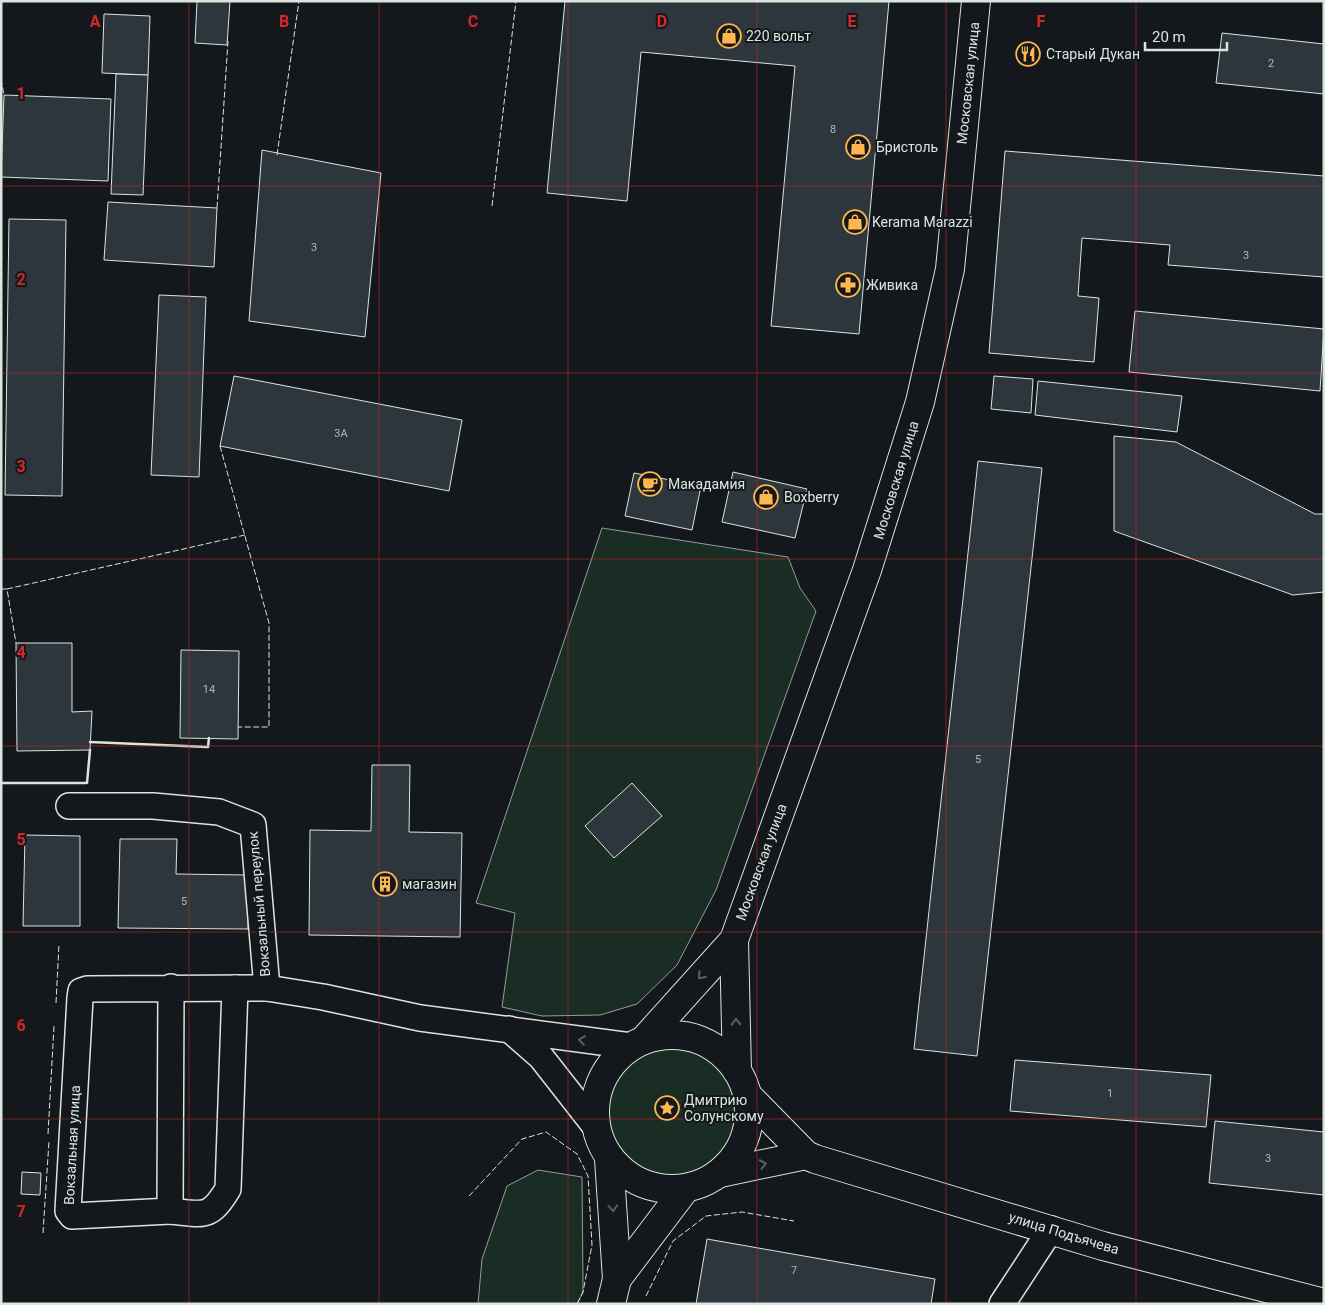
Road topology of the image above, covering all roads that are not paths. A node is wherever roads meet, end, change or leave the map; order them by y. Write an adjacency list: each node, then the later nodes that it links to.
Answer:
1 (976, 1): 3 (main road, Московская улица)
2 (69, 806): 6 (street, Вокзальный переулок)
3 (734, 940): 8 (main road, Московская улица, one-way to 8); 9 (main road, Московская улица, one-way to 3)
4 (171, 987): 5 (street, Вокзальная улица); 15 (street); 15 (street, Вокзальная улица)
5 (234, 988): 6 (street, Вокзальная улица); 15 (street)
6 (267, 988): 7 (street, Вокзальная улица)
7 (509, 1029): 8 (street, one-way to 7); 10 (street)
8 (638, 1043): 9 (main road); 10 (main road, Московская улица)
9 (742, 1083): 11 (main road, улица Подъячева); 13 (main road, Московская улица)
10 (595, 1126): 12 (main road, Московская улица)
11 (806, 1155): 13 (main road, улица Подъячева, one-way to 11); 16 (main road, улица Подъячева)
12 (610, 1159): 14 (main road, Московская улица); 17 (main road, Московская улица, one-way to 17)
13 (720, 1174): 14 (main road, Московская улица)
14 (685, 1189): 17 (main road, Московская улица)
15 (170, 1211)
16 (1051, 1229): 18 (main road, улица Подъячева); 19 (street)
17 (614, 1291)
18 (1324, 1303)
19 (1002, 1304)

